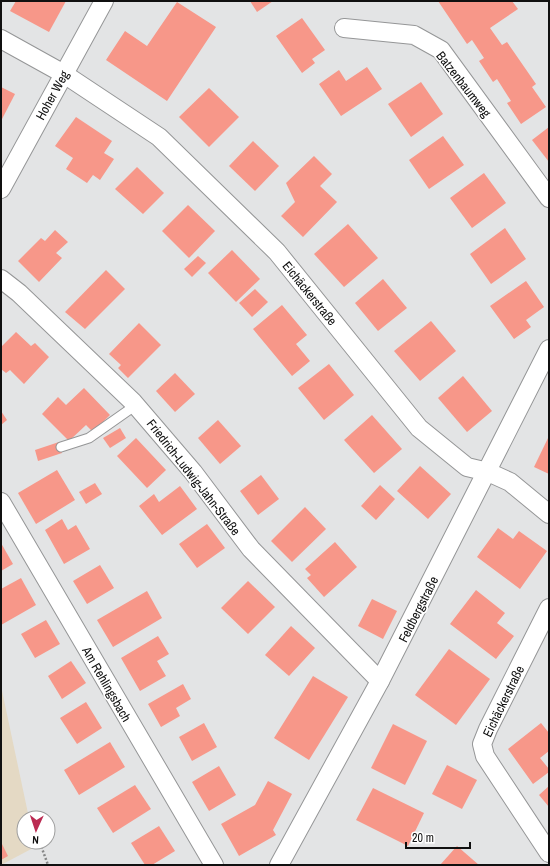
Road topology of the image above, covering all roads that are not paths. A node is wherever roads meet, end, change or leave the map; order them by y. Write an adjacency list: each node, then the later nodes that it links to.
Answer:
1 (104, 1): 4 (street, Hoher Weg)
2 (344, 28): 6 (street, Batzenbaumweg)
3 (1, 39): 4 (street, Eichäckerstraße)
4 (64, 74): 5 (street, Hoher Weg); 11 (street, Eichäckerstraße)
5 (1, 189)
6 (549, 198)
7 (1, 279): 9 (street, Friedrich-Ludwig-Jahn-Straße)
8 (549, 349): 11 (street, Feldbergstraße)
9 (136, 405): 10 (lane); 15 (street, Friedrich-Ludwig-Jahn-Straße)
10 (61, 447)
11 (488, 472): 13 (street, Eichäckerstraße); 15 (street, Feldbergstraße)
12 (1, 502): 17 (street, Am Rehlingsbach)
13 (549, 514)
14 (549, 608): 16 (street, Eichäckerstraße)
15 (380, 681): 18 (street, Feldbergstraße)
16 (549, 853)
17 (214, 865)
18 (279, 865)

